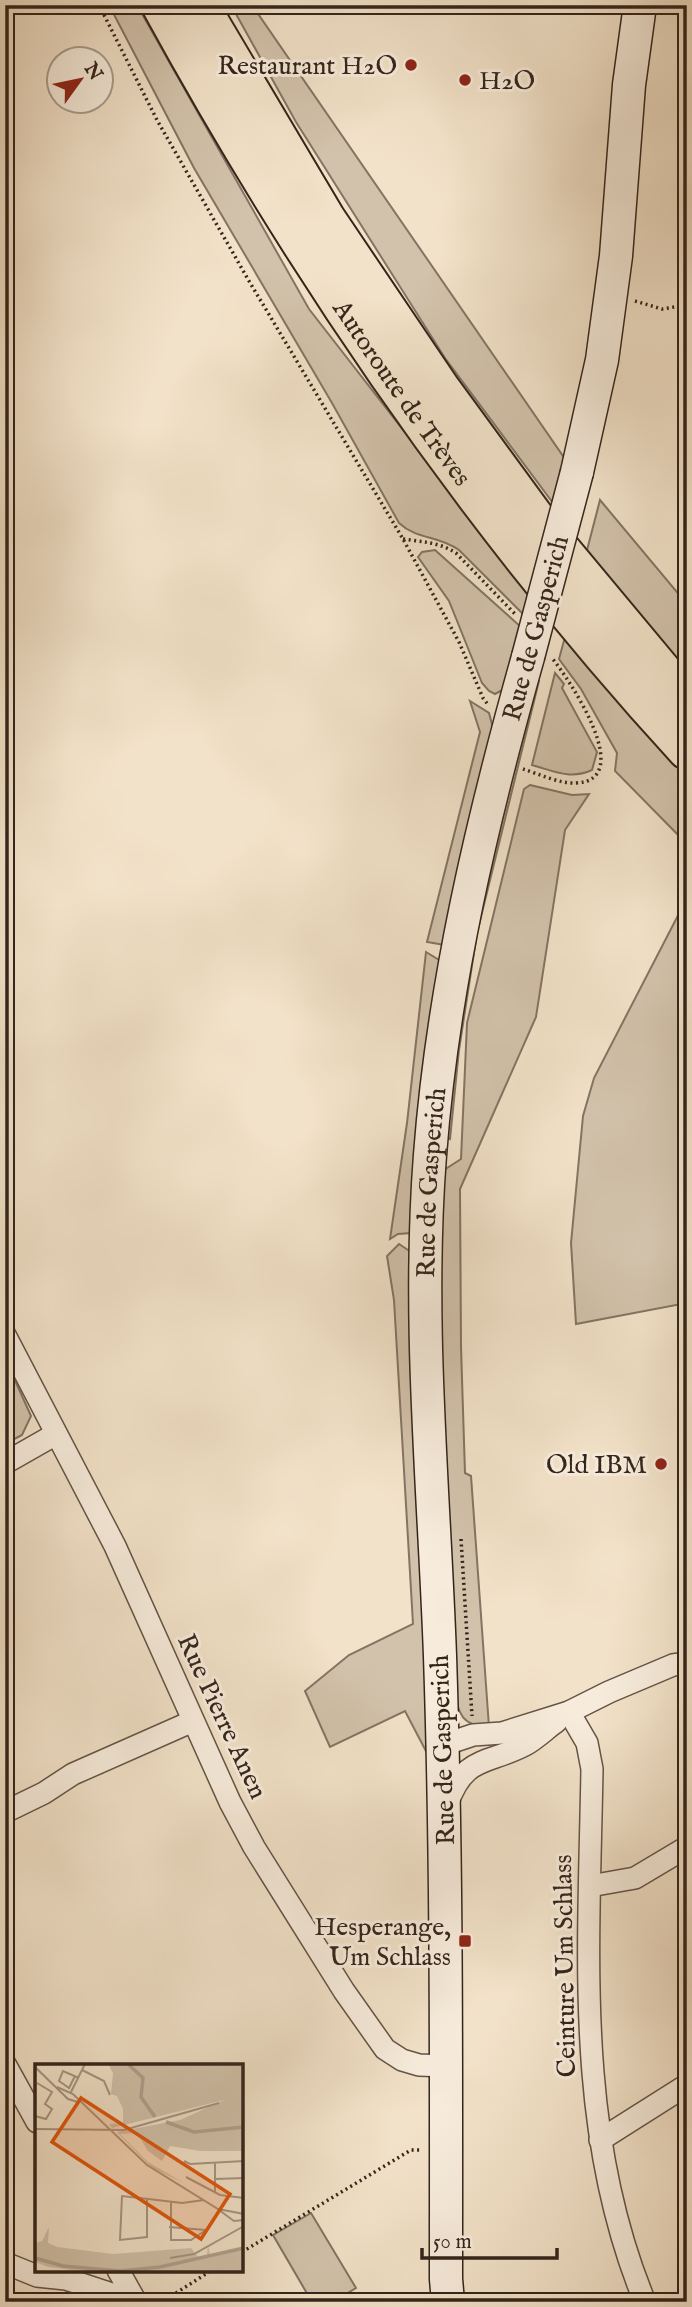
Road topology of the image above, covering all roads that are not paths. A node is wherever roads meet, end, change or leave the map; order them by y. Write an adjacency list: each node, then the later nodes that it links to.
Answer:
1 (162, 5): 7 (highway, Autoroute de Trèves)
2 (199, 5): 6 (highway, Autoroute de Trèves)
3 (623, 5): 5 (main road, Rue de Gasperich)
4 (640, 5): 5 (main road, Rue de Gasperich)
5 (629, 85): 12 (main road, Rue de Gasperich, bridge)
6 (687, 701)
7 (687, 750)
8 (5, 1335): 9 (street, Rue Pierre Anen)
9 (56, 1434): 10 (street); 14 (street, Rue Pierre Anen)
10 (5, 1463)
11 (687, 1663): 13 (street)
12 (441, 1698): 15 (street); 16 (main road, Rue de Gasperich)
13 (569, 1712): 15 (street); 17 (street); 21 (street, Ceinture Um Schlass)
14 (193, 1721): 18 (street); 23 (street, Rue Pierre Anen)
15 (473, 1729): 16 (street)
16 (443, 1745): 17 (street); 19 (main road, Rue de Gasperich)
17 (474, 1764): 19 (street)
18 (5, 1812)
19 (444, 1812): 23 (main road, Rue de Gasperich)
20 (687, 1847): 21 (street)
21 (590, 1886): 26 (street, Ceinture Um Schlass)
22 (5, 2064): 25 (street)
23 (446, 2066): 30 (main road, Rue de Gasperich)
24 (687, 2085): 26 (street)
25 (35, 2118)
26 (600, 2140): 32 (street, Ceinture Um Schlass)
27 (5, 2263): 29 (street)
28 (119, 2272): 31 (street)
29 (72, 2274): 31 (street)
30 (445, 2294)
31 (136, 2302)
32 (645, 2302)

